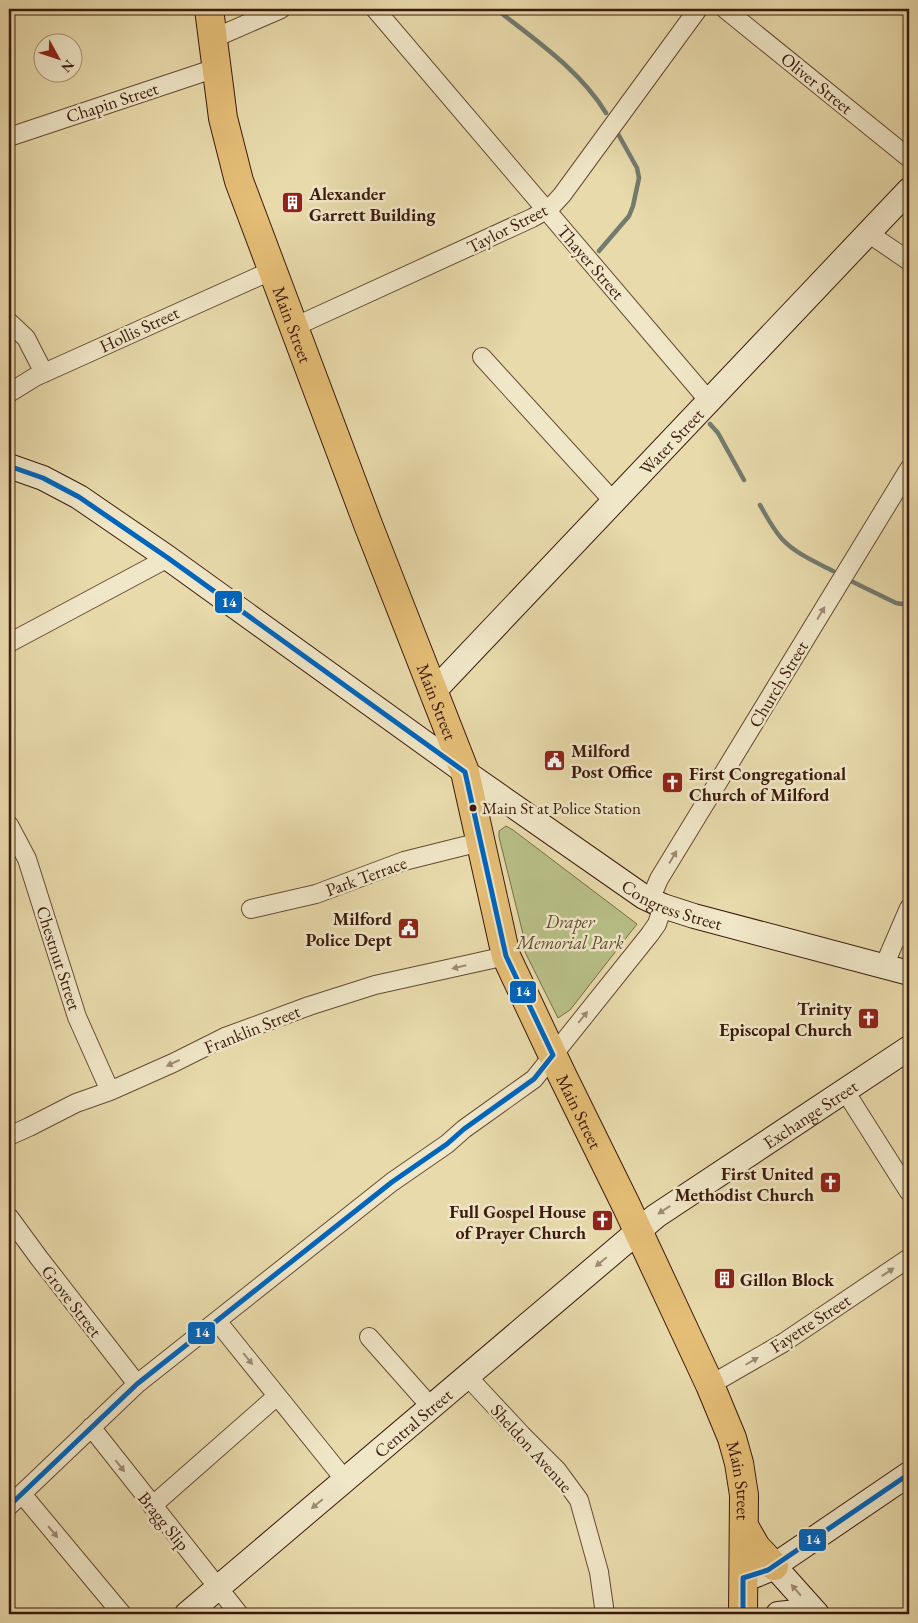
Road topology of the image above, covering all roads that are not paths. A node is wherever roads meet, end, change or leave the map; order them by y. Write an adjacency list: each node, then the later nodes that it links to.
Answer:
1 (209, 9): 6 (main road, Main Street)
2 (281, 9): 6 (street)
3 (375, 9): 11 (street, Thayer Street)
4 (698, 9): 11 (street, Taylor Street)
5 (725, 9): 9 (street, Oliver Street)
6 (212, 39): 7 (main road, Main Street)
7 (216, 68): 8 (street, Chapin Street); 14 (main road, Main Street)
8 (9, 137)
9 (909, 158)
10 (909, 190): 12 (main road, Water Street)
11 (546, 210): 16 (street, Taylor Street); 20 (street, Thayer Street)
12 (868, 233): 13 (street); 20 (main road, Water Street)
13 (909, 261)
14 (272, 270): 16 (main road, Main Street); 18 (street, Hollis Street)
15 (9, 322): 18 (street)
16 (294, 327): 26 (main road, Main Street)
17 (482, 356): 23 (street)
18 (44, 373): 19 (street, Hollis Street)
19 (9, 394)
20 (709, 401): 23 (main road, Water Street)
21 (9, 466): 24 (main road, Congress Street)
22 (909, 469): 30 (street, Church Street, one-way to 22)
23 (614, 502): 26 (main road, Water Street)
24 (168, 558): 25 (street); 27 (main road, Congress Street)
25 (9, 644)
26 (433, 692): 27 (main road, Main Street)
27 (465, 772): 29 (main road, Main Street); 30 (main road, Congress Street)
28 (9, 825): 38 (street, Chestnut Street)
29 (480, 842): 32 (street, Park Terrace); 33 (main road, Main Street)
30 (656, 903): 34 (main road, Congress Street); 37 (street, Church Street, one-way to 30)
31 (909, 908): 34 (street)
32 (252, 910)
33 (506, 956): 37 (main road, Main Street); 38 (street, Franklin Street, one-way to 38)
34 (884, 966): 35 (main road, Congress Street)
35 (909, 972)
36 (909, 1048): 39 (main road, Exchange Street)
37 (553, 1055): 43 (main road, Main Street); 45 (street, Church Street)
38 (110, 1091): 40 (street, Franklin Street)
39 (845, 1091): 41 (street); 43 (main road, Exchange Street, one-way to 43)
40 (9, 1136)
41 (909, 1192)
42 (9, 1217): 48 (street, Grove Street)
43 (638, 1231): 47 (main road, Central Street, one-way to 47); 49 (main road, Main Street)
44 (909, 1258): 49 (street, Fayette Street, one-way to 44)
45 (217, 1321): 48 (street, Church Street); 50 (street, one-way to 50)
46 (369, 1337): 51 (street)
47 (467, 1376): 51 (main road, Central Street); 65 (street, Sheldon Avenue)
48 (137, 1384): 52 (street, Church Street)
49 (710, 1385): 58 (main road, Main Street)
50 (277, 1396): 54 (street); 57 (street)
51 (431, 1407): 54 (main road, Central Street)
52 (90, 1428): 55 (street, Church Street); 57 (street, Bragg Slip, one-way to 57)
53 (909, 1474): 59 (main road)
54 (345, 1480): 61 (main road, Central Street, one-way to 61)
55 (22, 1494): 56 (street, Church Street); 62 (street, one-way to 62)
56 (9, 1506)
57 (152, 1506): 61 (street, Bragg Slip)
58 (744, 1526): 59 (main road); 60 (main road, Main Street)
59 (774, 1566): 60 (main road); 70 (main road, one-way to 59)
60 (743, 1578): 66 (main road, Main Street)
61 (218, 1588): 63 (main road, Central Street); 64 (street, Bragg Slip)
62 (122, 1614)
63 (187, 1614)
64 (239, 1614)
65 (605, 1614)
66 (743, 1614)
67 (749, 1614): 68 (main road)
68 (778, 1614): 69 (main road)
69 (809, 1614)
70 (817, 1614)

